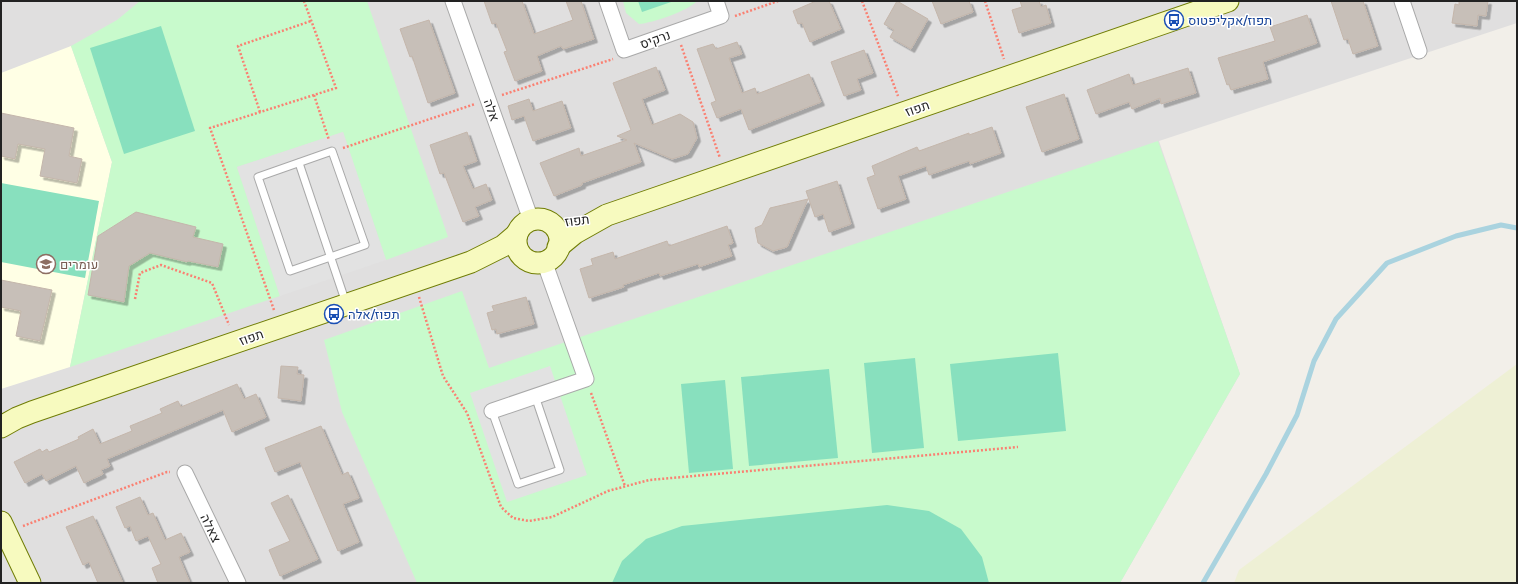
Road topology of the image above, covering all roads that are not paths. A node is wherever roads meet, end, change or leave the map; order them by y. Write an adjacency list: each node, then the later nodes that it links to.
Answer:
1 (453, 1): 9 (street, אלה)
2 (607, 1): 3 (street, נרקיס)
3 (716, 1)
4 (1228, 1): 8 (street, תפוז)
5 (1402, 1): 6 (street)
6 (1419, 51)
7 (299, 163): 11 (lane); 11 (lane); 11 (lane)
8 (607, 215): 9 (street, תפוז); 10 (street, תפוז)
9 (532, 225): 10 (street); 10 (street); 12 (street, תפוז)
10 (543, 256): 12 (street, תפוז); 14 (street)
11 (331, 257): 13 (lane)
12 (471, 262): 13 (street, תפוז)
13 (347, 304): 16 (street, תפוז)
14 (535, 396): 15 (street); 15 (lane)
15 (492, 411)
16 (32, 412): 17 (street, תפוז); 18 (street, תפוז)
17 (1, 414)
18 (1, 427)
19 (185, 473): 22 (street, צאלה)
20 (3, 527): 21 (street)
21 (30, 583)
22 (238, 583)

